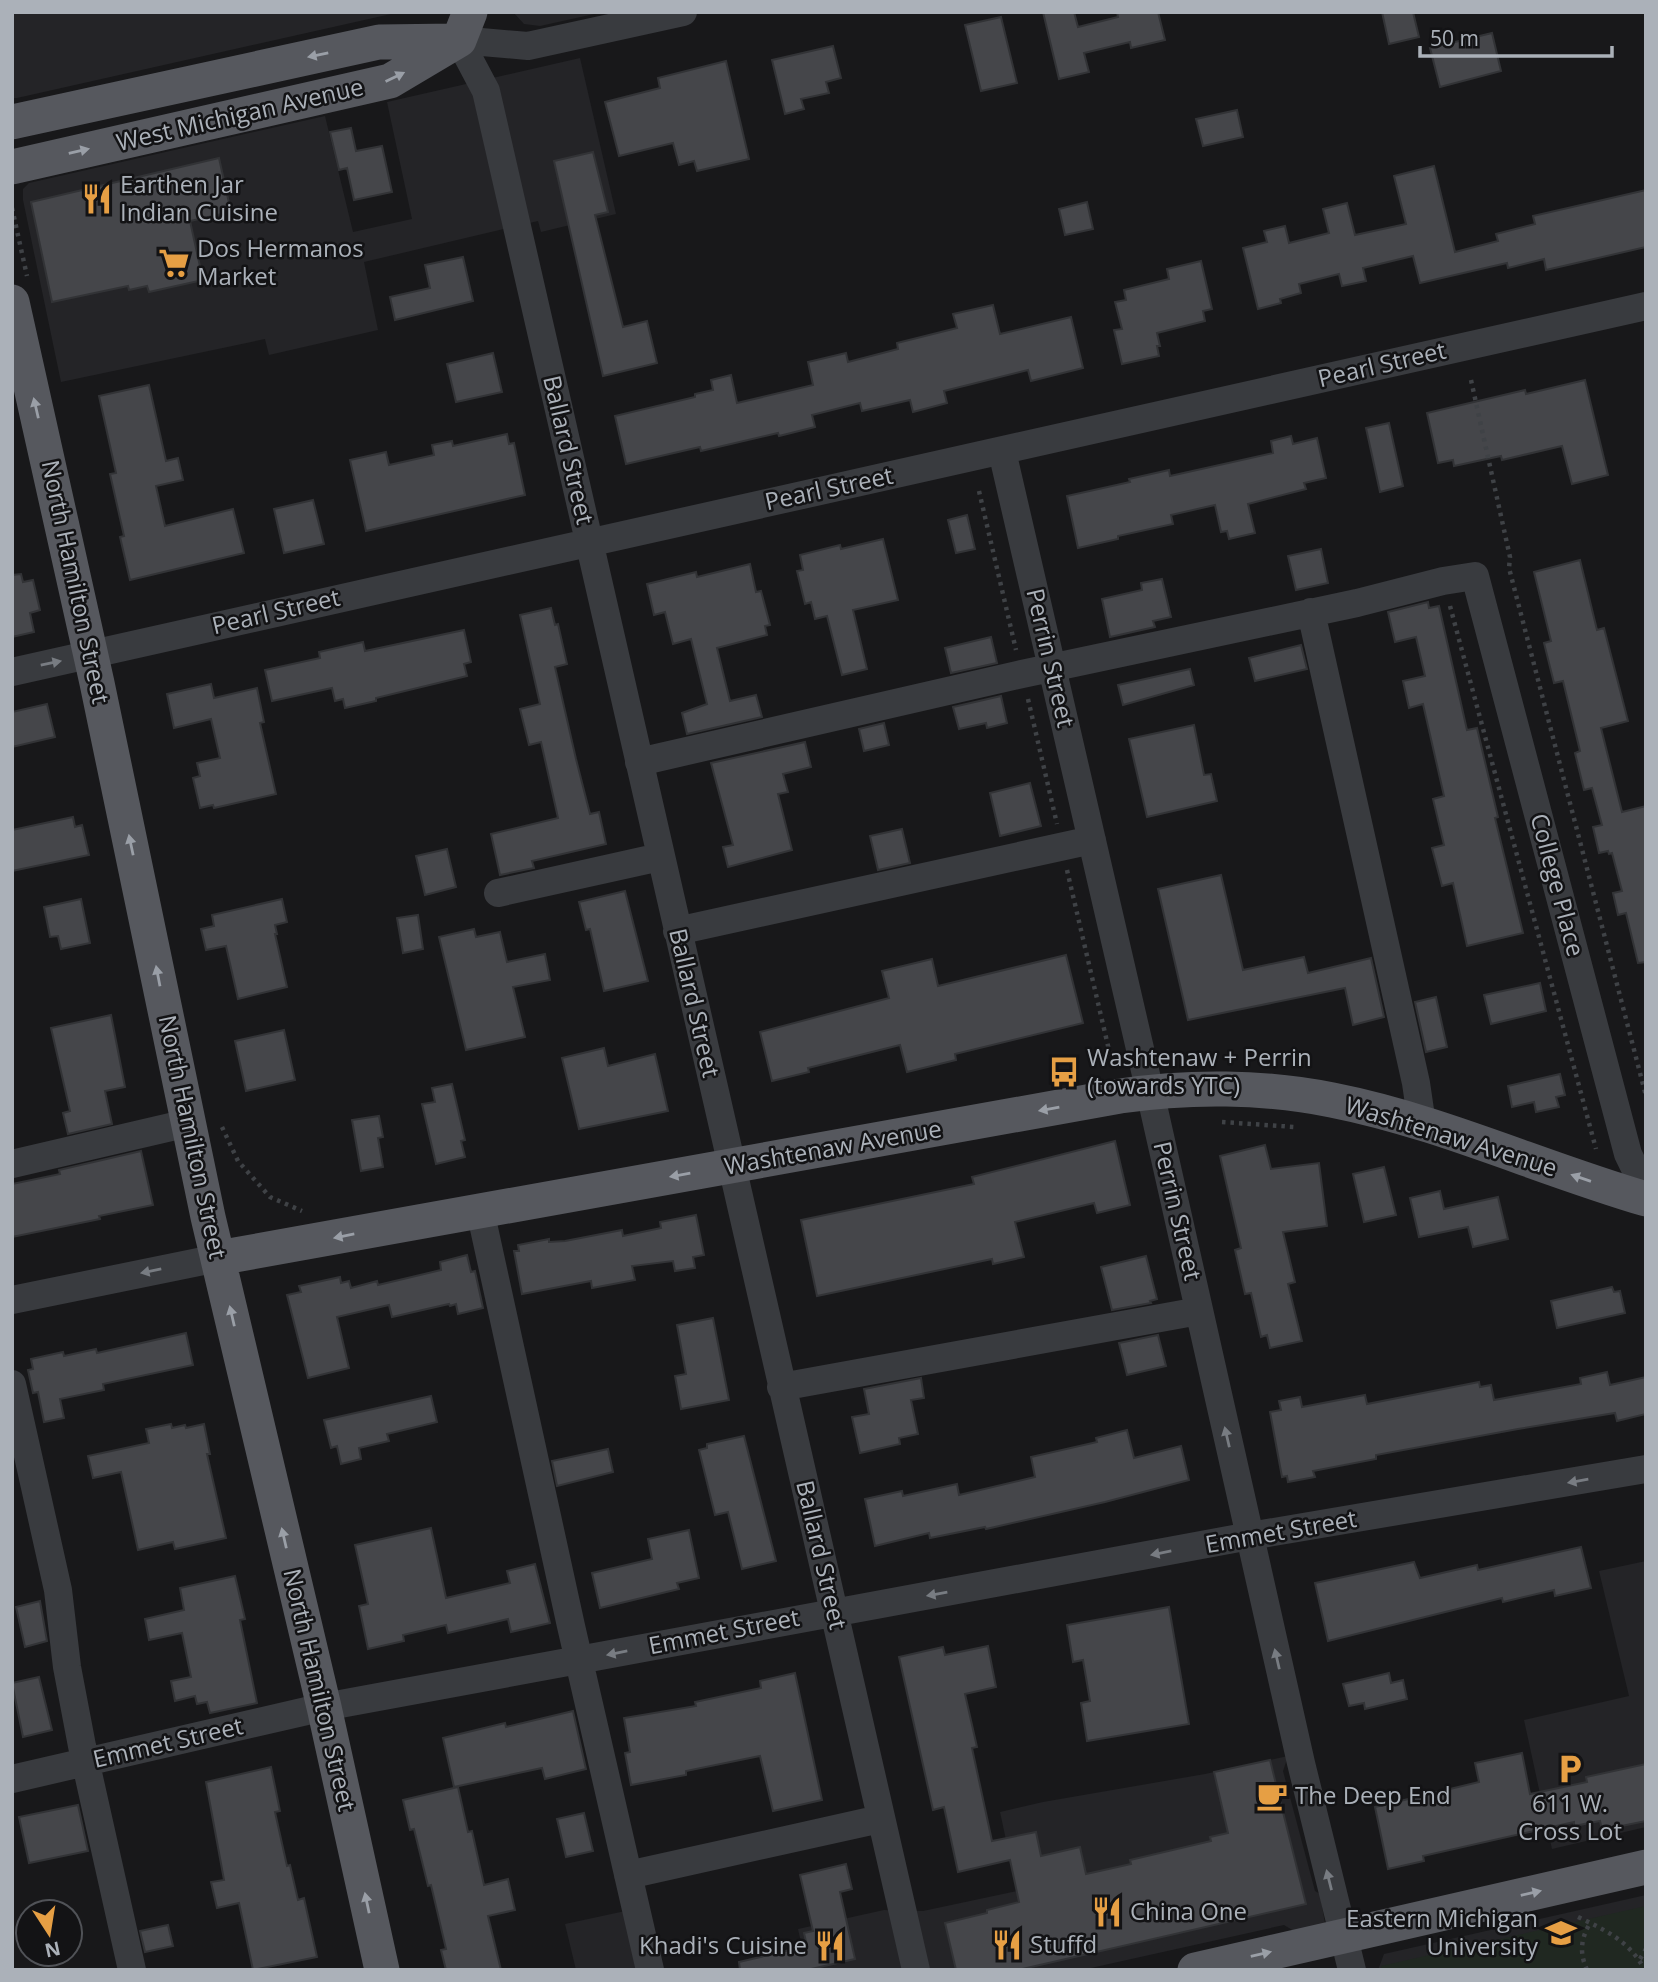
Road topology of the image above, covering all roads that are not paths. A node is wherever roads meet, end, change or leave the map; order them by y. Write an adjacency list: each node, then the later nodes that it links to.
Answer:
1 (683, 12): 2 (street)
2 (464, 26): 3 (main road, West Michigan Avenue, one-way to 3); 4 (main road, West Michigan Avenue, one-way to 2); 8 (street, Ballard Street)
3 (12, 122)
4 (12, 167)
5 (20, 291): 10 (main road, North Hamilton Street, one-way to 5)
6 (1646, 306): 7 (street, Pearl Street)
7 (1002, 452): 8 (street, Pearl Street); 11 (street, Perrin Street)
8 (589, 541): 10 (street, Pearl Street); 13 (street, Ballard Street)
9 (1311, 612): 11 (street); 20 (street); 23 (street, College Place)
10 (90, 654): 12 (street, Pearl Street, one-way to 10); 19 (main road, North Hamilton Street, one-way to 10)
11 (1052, 667): 13 (street); 14 (street, Perrin Street)
12 (12, 672)
13 (639, 762): 15 (street, Ballard Street)
14 (1092, 840): 17 (street); 18 (street, Perrin Street)
15 (660, 857): 16 (street); 17 (street, Ballard Street)
16 (498, 893)
17 (677, 931): 22 (street, Ballard Street)
18 (1150, 1092): 20 (main road, Washtenaw Avenue); 22 (main road, Washtenaw Avenue, one-way to 22); 28 (street, Perrin Street)
19 (203, 1122): 21 (street); 26 (main road, North Hamilton Street)
20 (1422, 1124): 24 (main road, Washtenaw Avenue, one-way to 20)
21 (12, 1164)
22 (732, 1166): 25 (main road, Washtenaw Avenue, one-way to 25); 30 (street, Ballard Street)
23 (1646, 1191)
24 (1646, 1199)
25 (480, 1210): 26 (main road, Washtenaw Avenue, one-way to 26); 34 (street)
26 (218, 1258): 27 (street, Washtenaw Avenue, one-way to 27); 35 (main road, North Hamilton Street, one-way to 26)
27 (12, 1300)
28 (1199, 1311): 30 (street); 32 (street, Perrin Street, one-way to 28)
29 (12, 1384): 36 (street)
30 (781, 1387): 33 (street, Ballard Street)
31 (1646, 1469): 32 (street, Emmet Street, one-way to 32)
32 (1250, 1536): 33 (street, Emmet Street, one-way to 33); 41 (street, Perrin Street, one-way to 32)
33 (835, 1612): 34 (street, Emmet Street, one-way to 34); 38 (street, Ballard Street)
34 (579, 1660): 35 (street, Emmet Street); 40 (street)
35 (324, 1707): 36 (street, Emmet Street); 43 (main road, North Hamilton Street, one-way to 35)
36 (86, 1762): 37 (street, Emmet Street); 42 (street)
37 (12, 1779)
38 (880, 1819): 40 (street); 45 (street, Ballard Street)
39 (1646, 1867): 41 (main road, one-way to 39)
40 (628, 1875): 44 (street)
41 (1344, 1935): 46 (main road, one-way to 41); 47 (street, Perrin Street)
42 (132, 1970)
43 (382, 1970)
44 (650, 1970)
45 (916, 1970)
46 (1195, 1970)
47 (1352, 1970)

